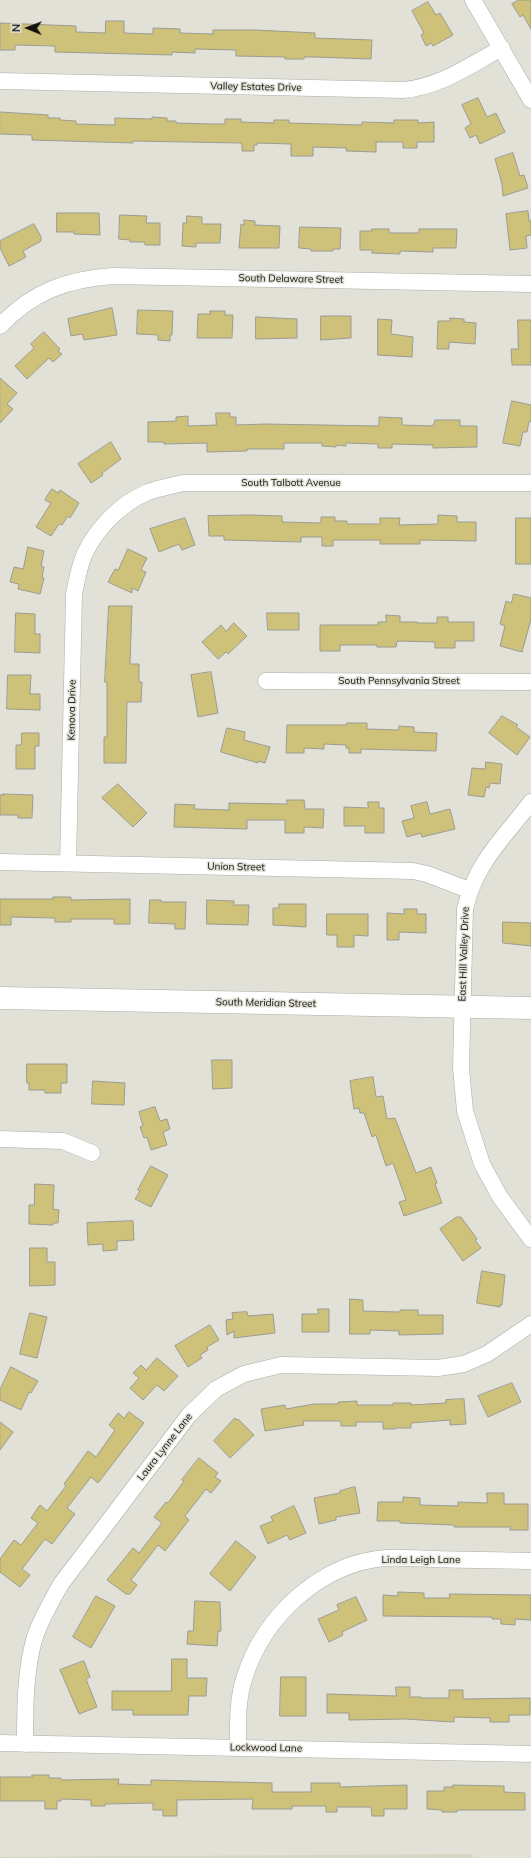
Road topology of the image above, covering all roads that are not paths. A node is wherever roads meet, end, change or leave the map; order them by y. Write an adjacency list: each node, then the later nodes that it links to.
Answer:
1 (473, 0): 2 (street)
2 (502, 48): 3 (street, Valley Estates Drive); 4 (street)
3 (0, 81)
4 (531, 100)
5 (531, 284): 6 (street, South Delaware Street)
6 (0, 326)
7 (531, 483): 8 (street, South Talbott Avenue)
8 (83, 558): 13 (street, Kenova Drive)
9 (266, 681): 10 (street, South Pennsylvania Street)
10 (531, 682)
11 (530, 805): 14 (street, East Hill Valley Drive)
12 (0, 862): 13 (street, Union Street)
13 (68, 863): 14 (street, Union Street)
14 (469, 890): 16 (street, East Hill Valley Drive)
15 (0, 998): 16 (main road, South Meridian Street)
16 (462, 1007): 17 (main road, South Meridian Street); 20 (street, East Hill Valley Drive)
17 (531, 1008)
18 (0, 1139): 19 (street)
19 (92, 1153)
20 (531, 1239)
21 (531, 1324): 24 (street, Laura Lynne Lane)
22 (531, 1561): 25 (street, Linda Leigh Lane)
23 (0, 1743): 24 (street, Lockwood Lane)
24 (25, 1744): 25 (street, Lockwood Lane)
25 (238, 1748): 26 (street, Lockwood Lane)
26 (531, 1754)

